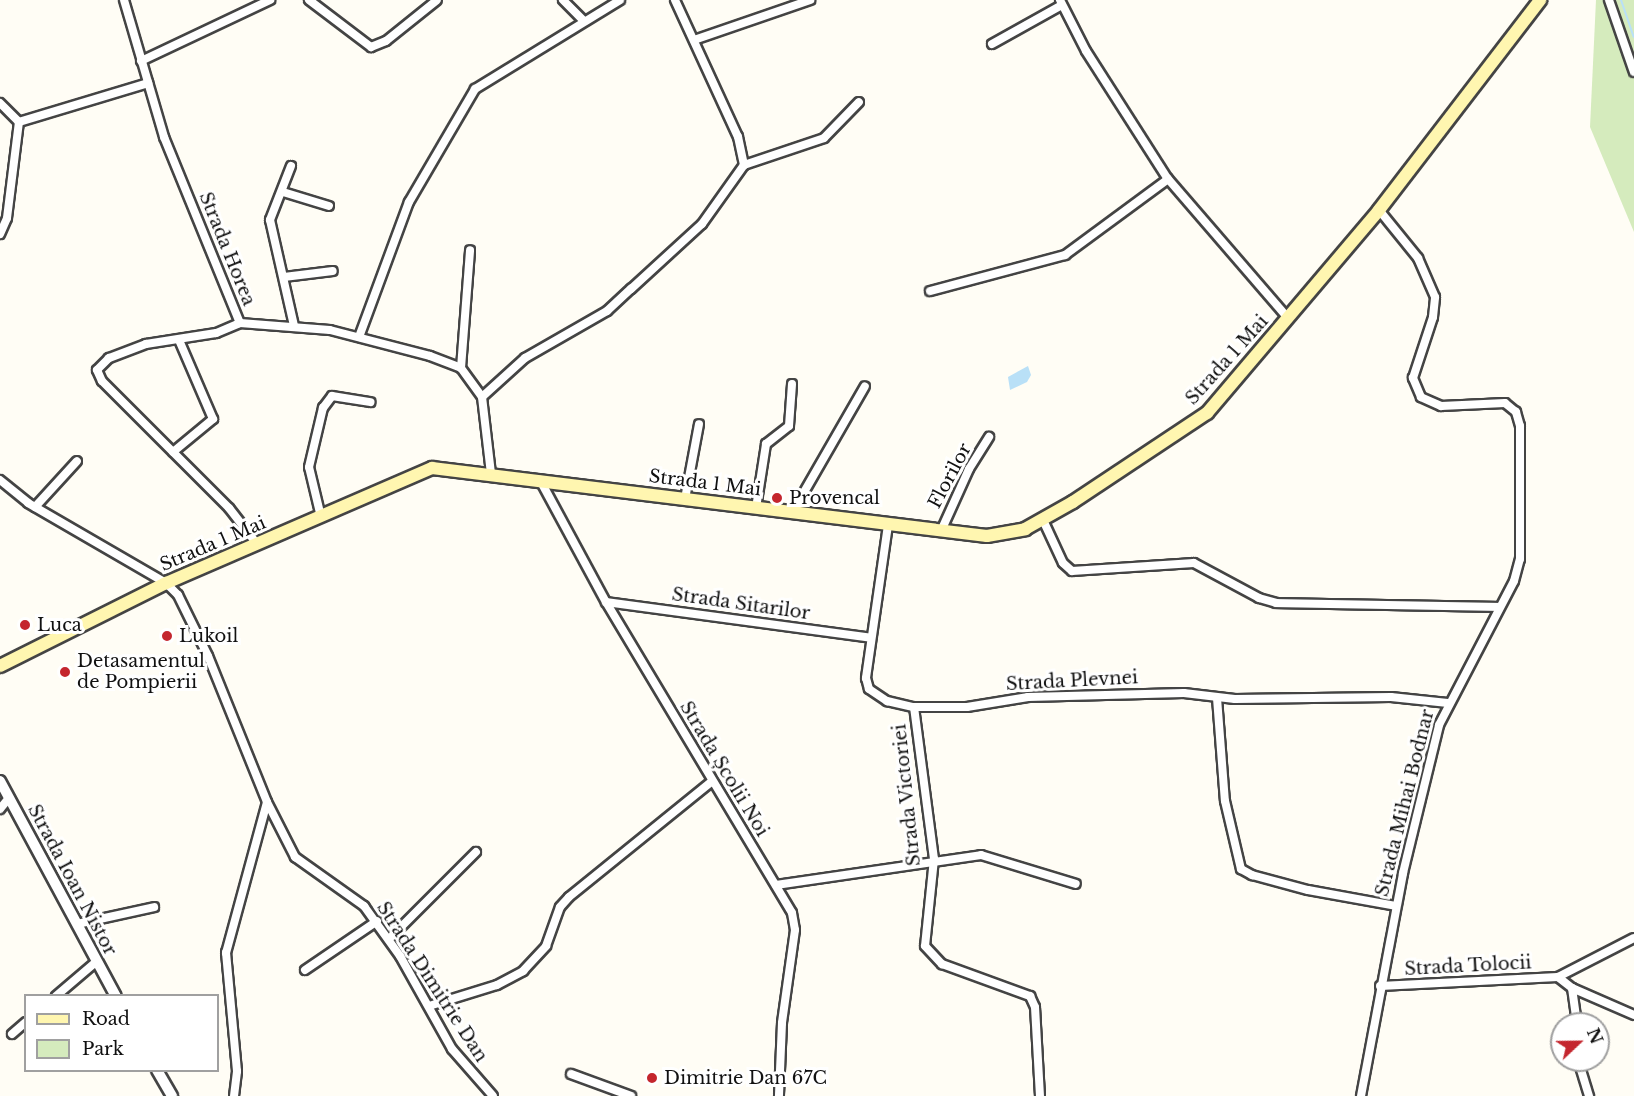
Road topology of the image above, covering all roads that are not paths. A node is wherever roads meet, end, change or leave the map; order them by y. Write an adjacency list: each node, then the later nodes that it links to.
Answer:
1 (124, 0): 15 (street, Strada Horea)
2 (270, 0): 15 (street)
3 (309, 0): 4 (street)
4 (437, 0)
5 (563, 0): 12 (street)
6 (620, 0): 12 (street)
7 (675, 0): 13 (street)
8 (810, 0): 13 (street)
9 (1540, 0): 26 (main road, Strada 1 Mai)
10 (1609, 0): 16 (street)
11 (1061, 2): 14 (street); 23 (street)
12 (583, 20): 35 (street)
13 (694, 40): 21 (street)
14 (992, 44)
15 (141, 61): 17 (street, Strada Horea)
16 (1634, 72)
17 (148, 83): 20 (street); 33 (street, Strada Horea)
18 (860, 102): 21 (street)
19 (0, 103): 20 (street)
20 (19, 122): 27 (street)
21 (744, 165): 40 (street)
22 (291, 166): 24 (street)
23 (1168, 179): 31 (street); 32 (street)
24 (283, 192): 25 (street); 30 (street)
25 (329, 206)
26 (1379, 210): 32 (main road, Strada 1 Mai); 60 (street, Strada Mihai Bodnar)
27 (0, 234)
28 (470, 250): 37 (street)
29 (333, 272): 30 (street)
30 (285, 277): 34 (street)
31 (930, 291)
32 (1288, 318): 54 (main road, Strada 1 Mai)
33 (240, 323): 34 (street, Strada Horea); 36 (street)
34 (294, 326): 35 (street, Strada Horea)
35 (359, 337): 37 (street, Strada Horea)
36 (179, 340): 44 (street); 44 (street)
37 (461, 368): 40 (street)
38 (792, 384): 51 (street)
39 (865, 386): 52 (street)
40 (482, 397): 46 (street)
41 (371, 402): 53 (street)
42 (699, 424): 49 (street)
43 (990, 437): 56 (street, Florilor)
44 (173, 452): 57 (street)
45 (77, 461): 50 (street)
46 (491, 474): 48 (main road, Strada 1 Mai); 53 (main road, Strada 1 Mai)
47 (0, 480): 50 (street)
48 (540, 480): 49 (main road, Strada 1 Mai); 59 (street, Strada Școlii Noi)
49 (685, 499): 51 (main road, Strada 1 Mai)
50 (35, 507): 58 (street)
51 (756, 508): 52 (main road, Strada 1 Mai)
52 (792, 513): 55 (main road, Strada 1 Mai)
53 (321, 517): 57 (main road, Strada 1 Mai)
54 (1043, 520): 56 (main road, Strada 1 Mai); 60 (street)
55 (888, 525): 56 (main road, Strada 1 Mai); 61 (street, Strada Plevnei)
56 (941, 531)
57 (257, 544): 58 (main road, Strada 1 Mai)
58 (166, 583): 62 (main road, Strada 1 Mai); 69 (street, Strada Dimitrie Dan)
59 (606, 602): 61 (street, Strada Sitarilor); 67 (street, Strada Școlii Noi)
60 (1498, 607): 64 (street, Strada Mihai Bodnar)
61 (871, 638): 65 (street, Strada Plevnei)
62 (0, 666)
63 (1217, 698): 64 (street, Strada Plevnei); 65 (street, Strada Plevnei); 75 (street)
64 (1448, 703): 75 (street, Strada Mihai Bodnar)
65 (914, 707): 72 (street, Strada Victoriei)
66 (0, 781): 68 (street, Strada Ioan Nistor)
67 (711, 782): 74 (street, Strada Școlii Noi); 88 (street)
68 (9, 798): 70 (street); 78 (street, Strada Ioan Nistor)
69 (267, 802): 77 (street, Strada Dimitrie Dan); 97 (street)
70 (0, 809)
71 (476, 852): 80 (street)
72 (934, 859): 73 (street); 74 (street); 101 (street, Strada Victoriei)
73 (1076, 884)
74 (776, 885): 100 (street, Strada Școlii Noi)
75 (1396, 906): 84 (street, Strada Mihai Bodnar)
76 (154, 907): 78 (street)
77 (377, 921): 80 (street, Strada Dimitrie Dan); 82 (street)
78 (77, 924): 81 (street, Strada Ioan Nistor)
79 (1634, 938): 83 (street, Strada Tolocii)
80 (389, 939): 88 (street, Strada Dimitrie Dan)
81 (97, 961): 86 (street); 87 (street, Strada Ioan Nistor)
82 (305, 970)
83 (1558, 977): 84 (street, Strada Tolocii); 85 (street, Strada Tolocii)
84 (1380, 986): 102 (street, Strada Mihai Bodnar)
85 (1572, 988): 89 (street); 90 (street, Strada Tolocii)
86 (58, 994)
87 (115, 994)
88 (429, 1006): 98 (street, Strada Dimitrie Dan)
89 (1575, 1012)
90 (1634, 1015)
91 (24, 1024): 92 (street)
92 (12, 1034)
93 (158, 1072): 96 (street)
94 (1582, 1072): 103 (street)
95 (571, 1074): 99 (street)
96 (172, 1096)
97 (234, 1096)
98 (493, 1096)
99 (631, 1096)
100 (779, 1096)
101 (1040, 1096)
102 (1361, 1096)
103 (1589, 1096)

